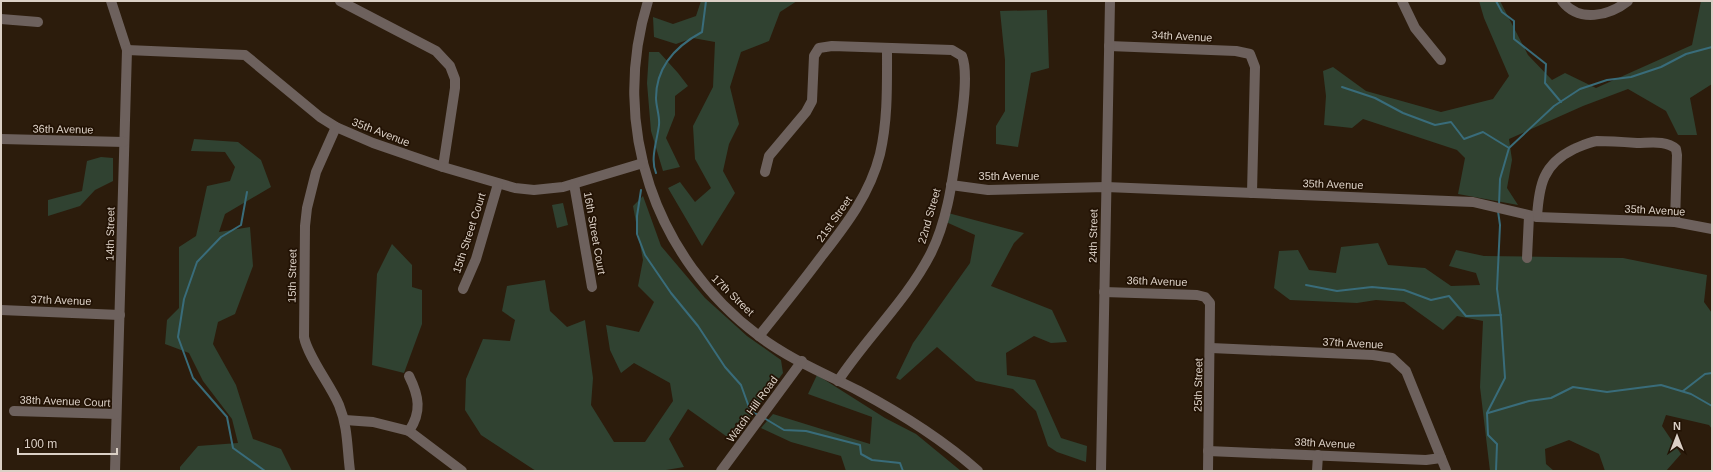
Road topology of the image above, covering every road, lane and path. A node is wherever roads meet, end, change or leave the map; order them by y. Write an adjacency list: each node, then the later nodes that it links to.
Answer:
1 (111, 1): 12 (street, 14th Street)
2 (648, 1): 17 (street, 17th Street)
3 (1110, 1): 10 (street, 24th Street)
4 (1402, 1): 13 (street)
5 (1562, 1): 6 (street)
6 (1628, 1)
7 (344, 2): 18 (street)
8 (1, 19): 9 (street)
9 (38, 22)
10 (1109, 46): 23 (street, 24th Street); 24 (street, 34th Avenue)
11 (887, 48): 19 (street); 22 (street, 22nd Street); 35 (street, 21st Street)
12 (127, 50): 14 (street, 35th Avenue); 16 (street, 14th Street)
13 (1441, 60)
14 (336, 127): 18 (street, 35th Avenue); 42 (street, 15th Street)
15 (1, 139): 16 (street, 36th Avenue)
16 (124, 142): 34 (street, 14th Street)
17 (643, 163): 21 (street, 35th Avenue); 35 (street, 17th Street)
18 (443, 167): 20 (street, 35th Avenue)
19 (765, 172)
20 (498, 184): 21 (street, 35th Avenue); 30 (street, 15th Street Court)
21 (574, 184): 29 (street, 16th Street Court)
22 (951, 185): 23 (street, 35th Avenue); 39 (street, 22nd Street)
23 (1106, 187): 24 (street, 35th Avenue); 31 (street, 24th Street)
24 (1252, 193): 25 (street, 35th Avenue)
25 (1533, 216): 26 (street, 35th Avenue); 26 (street); 28 (street)
26 (1675, 222): 27 (street, 35th Avenue)
27 (1712, 229)
28 (1527, 258)
29 (592, 287)
30 (463, 289)
31 (1104, 292): 32 (street, 36th Avenue); 53 (street, 24th Street)
32 (1209, 300): 36 (street, 25th Street)
33 (1, 310): 34 (street, 37th Avenue)
34 (120, 315): 41 (street, 14th Street)
35 (759, 336): 37 (street, 17th Street)
36 (1211, 348): 44 (street, 25th Street); 46 (street, 37th Avenue)
37 (802, 361): 39 (street, 17th Street); 51 (street, Watch Hill Road)
38 (410, 376): 43 (street)
39 (838, 381): 52 (street, 17th Street)
40 (14, 411): 41 (street, 38th Avenue Court)
41 (116, 414): 48 (street, 14th Street)
42 (345, 420): 43 (street); 49 (street, 15th Street)
43 (409, 431): 50 (street)
44 (1208, 451): 45 (street, 38th Avenue); 54 (street, 25th Street)
45 (1318, 455): 46 (street, 38th Avenue); 55 (street)
46 (1441, 458): 47 (street, 37th Avenue)
47 (1446, 470)
48 (115, 471)
49 (350, 471)
50 (462, 471)
51 (721, 471)
52 (978, 471)
53 (1101, 471)
54 (1208, 471)
55 (1317, 471)

